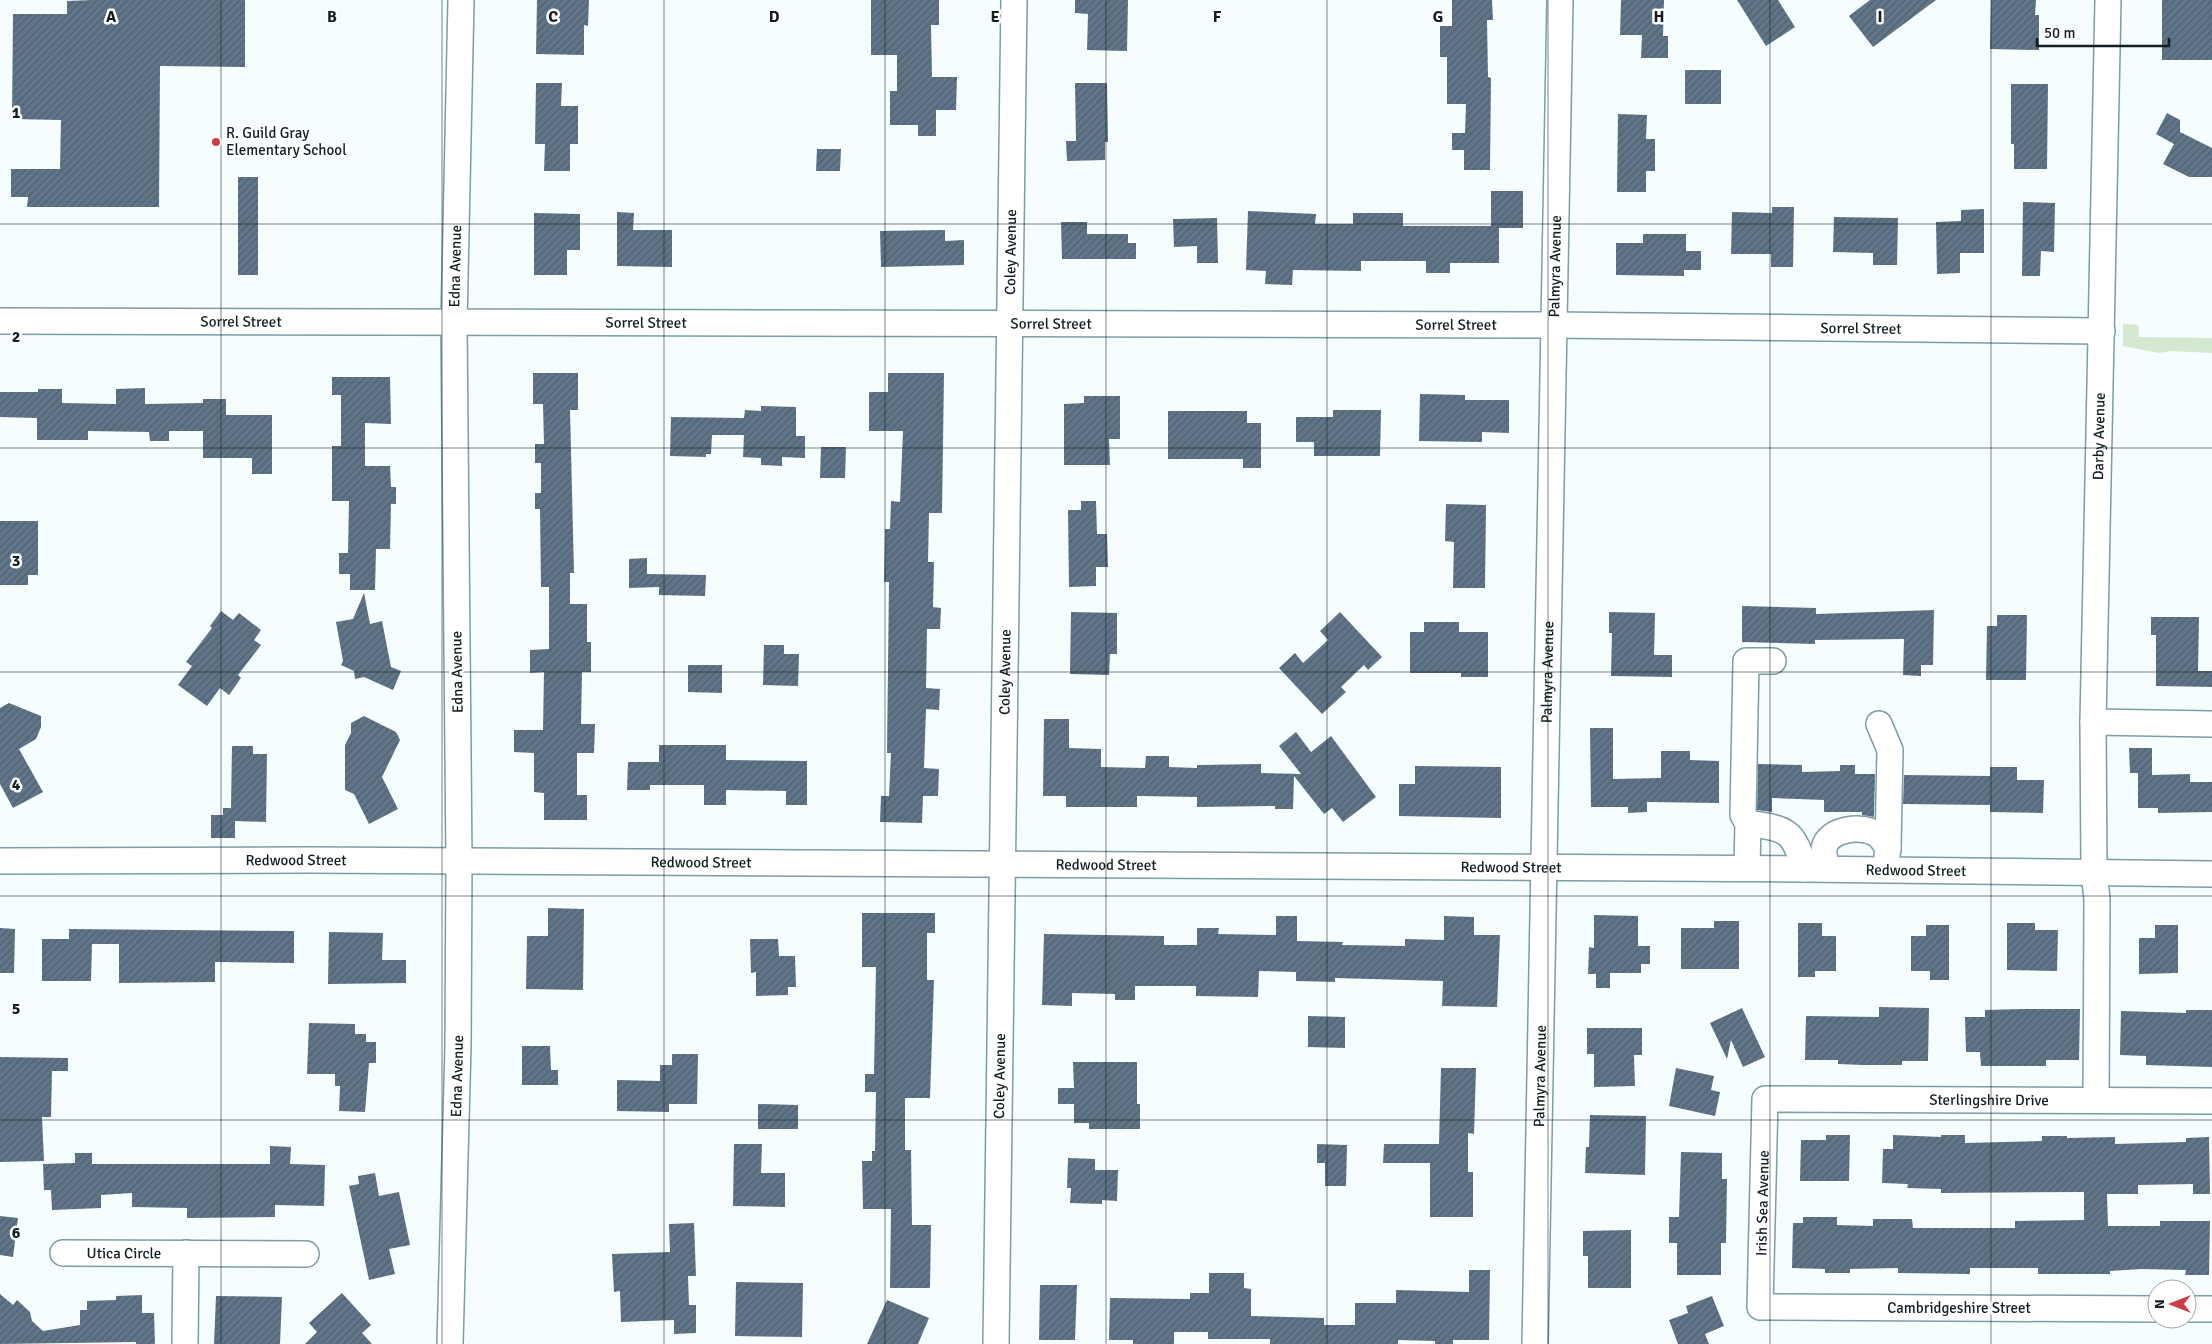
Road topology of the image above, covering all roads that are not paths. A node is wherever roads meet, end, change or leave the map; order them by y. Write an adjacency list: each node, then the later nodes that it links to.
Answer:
1 (461, 0): 6 (street, Edna Avenue)
2 (1014, 0): 7 (street, Coley Avenue)
3 (1560, 0): 8 (street, Palmyra Avenue)
4 (2108, 0): 9 (street, Darby Avenue)
5 (0, 321): 6 (street, Sorrel Street)
6 (454, 323): 7 (street, Sorrel Street); 17 (street, Edna Avenue)
7 (1009, 323): 8 (street, Sorrel Street); 18 (street, Coley Avenue)
8 (1553, 325): 9 (street, Sorrel Street); 19 (street, Palmyra Avenue)
9 (2102, 331): 11 (street, Darby Avenue)
10 (1773, 661): 14 (street)
11 (2093, 722): 13 (street); 22 (street, Darby Avenue)
12 (1879, 724): 15 (street)
13 (2212, 724)
14 (1748, 824): 20 (street); 21 (street)
15 (1886, 859): 21 (street, Redwood Street); 21 (street); 22 (street, Redwood Street)
16 (0, 861): 17 (street, Redwood Street)
17 (459, 861): 18 (street, Redwood Street); 35 (street, Edna Avenue)
18 (1003, 865): 19 (street, Redwood Street); 36 (street, Coley Avenue)
19 (1543, 868): 20 (street, Redwood Street); 37 (street, Palmyra Avenue)
20 (1747, 868): 21 (street, Redwood Street)
21 (1816, 869)
22 (2094, 872): 23 (street, Redwood Street); 25 (street, Darby Avenue)
23 (2212, 874)
24 (1765, 1098): 25 (street, Sterlingshire Drive); 30 (street, Irish Sea Avenue)
25 (2096, 1100): 26 (street, Sterlingshire Drive)
26 (2212, 1101)
27 (63, 1253): 28 (street, Utica Circle)
28 (186, 1253): 29 (street, Utica Circle); 34 (street)
29 (306, 1254)
30 (1760, 1307): 31 (street, Cambridgeshire Street)
31 (2147, 1309)
32 (2197, 1309): 33 (street)
33 (2212, 1309)
34 (185, 1344)
35 (450, 1344)
36 (996, 1344)
37 (1535, 1344)

